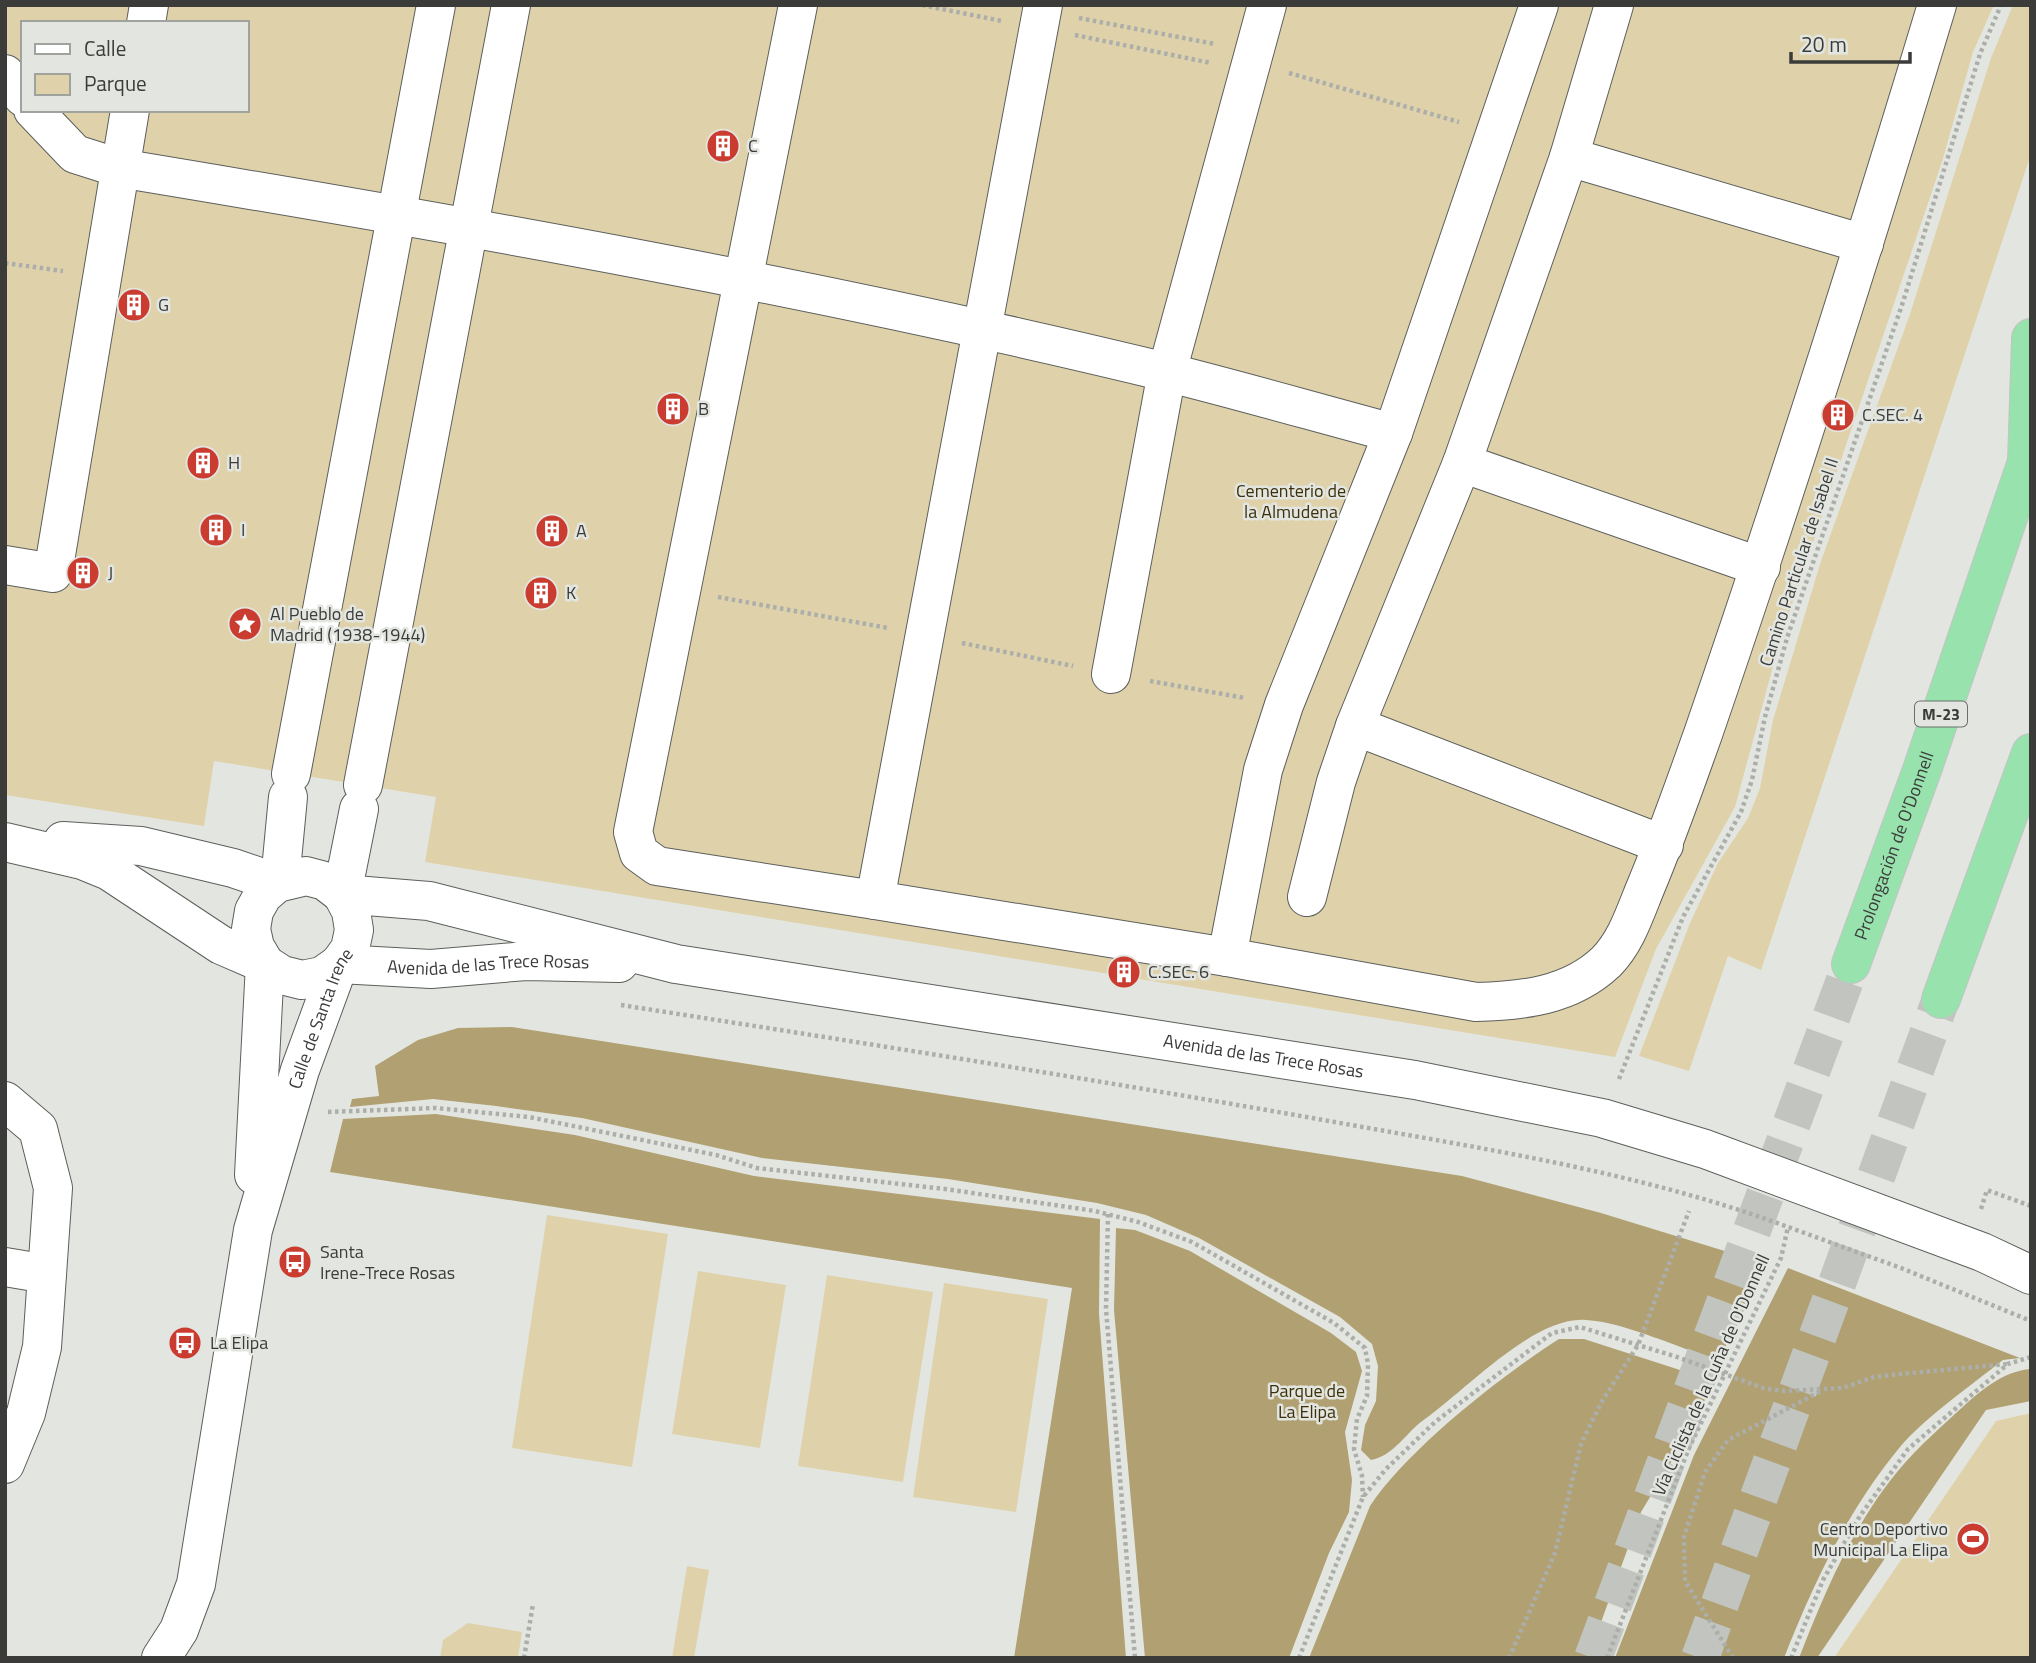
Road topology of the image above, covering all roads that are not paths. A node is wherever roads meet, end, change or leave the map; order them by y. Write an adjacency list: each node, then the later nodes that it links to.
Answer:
1 (436, 5): 15 (street)
2 (510, 5): 16 (street)
3 (798, 5): 18 (street)
4 (1268, 5): 21 (street)
5 (1539, 5): 22 (street)
6 (1614, 5): 13 (street)
7 (1937, 5): 17 (street)
8 (1042, 15): 19 (street)
9 (5, 74): 10 (street)
10 (21, 94)
11 (35, 112): 14 (street)
12 (130, 112): 14 (street)
13 (1569, 157): 17 (street); 24 (street)
14 (119, 167): 15 (street); 25 (street)
15 (395, 214): 16 (street); 32 (street)
16 (468, 228): 18 (street); 33 (street)
17 (1864, 244): 26 (street)
18 (743, 280): 19 (street); 35 (street)
19 (981, 330): 21 (street); 35 (street)
20 (2031, 338): 23 (highway, Prolongación de O'Donnell)
21 (1167, 372): 22 (street); 27 (street)
22 (1393, 433): 37 (street)
23 (2029, 456): 40 (highway, Prolongación de O'Donnell / M-23)
24 (1462, 463): 26 (street); 28 (street)
25 (5, 565)
26 (1761, 567): 31 (street)
27 (1111, 674)
28 (1355, 726): 31 (street); 34 (street)
29 (2031, 753): 41 (highway)
30 (5, 839): 32 (street, Avenida de las Trece Rosas); 36 (street, Avenida de las Trece Rosas)
31 (1664, 845): 37 (street)
32 (279, 882): 33 (street, Avenida de las Trece Rosas); 36 (street, Calle de Santa Irene)
33 (342, 894): 38 (street, Calle de Santa Irene); 39 (street, Avenida de las Trece Rosas)
34 (1307, 897)
35 (875, 900): 37 (street)
36 (260, 955): 38 (street, Avenida de las Trece Rosas); 43 (street, Calle de Santa Irene)
37 (1227, 957)
38 (339, 964): 39 (street, Avenida de las Trece Rosas); 43 (street, Calle de Santa Irene)
39 (676, 964): 46 (street, Avenida de las Trece Rosas)
40 (1851, 964)
41 (1941, 999)
42 (5, 1101): 45 (street)
43 (253, 1230): 49 (street, Calle de Santa Irene)
44 (5, 1267): 45 (street)
45 (47, 1274): 47 (street)
46 (2031, 1275)
47 (16, 1411): 48 (street)
48 (5, 1464)
49 (161, 1658)

